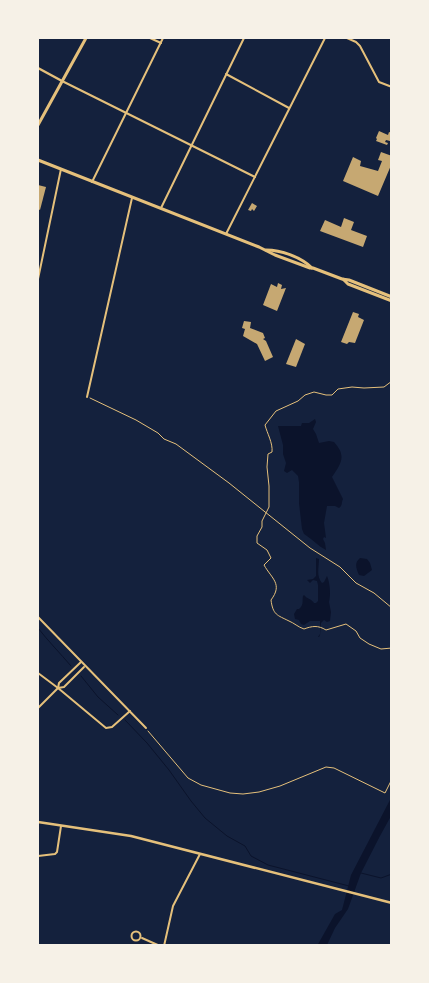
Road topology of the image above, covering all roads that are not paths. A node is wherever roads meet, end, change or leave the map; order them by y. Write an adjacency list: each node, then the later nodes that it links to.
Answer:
1 (86, 38): 10 (main road)
2 (150, 38): 7 (street)
3 (163, 38): 7 (street)
4 (244, 38): 9 (street)
5 (325, 38): 12 (street)
6 (348, 38): 11 (street)
7 (161, 43): 13 (street)
8 (38, 68): 10 (street)
9 (226, 74): 12 (street); 15 (street)
10 (62, 81): 13 (street); 14 (main road)
11 (392, 87)
12 (289, 108): 18 (street)
13 (127, 113): 15 (street); 19 (street)
14 (38, 125)
15 (191, 146): 18 (street); 21 (street)
16 (38, 160): 17 (main road)
17 (61, 170): 19 (main road); 23 (street)
18 (255, 177): 22 (street)
19 (92, 182): 20 (main road)
20 (132, 198): 21 (main road); 27 (street)
21 (161, 208): 22 (main road)
22 (226, 234): 24 (main road)
23 (38, 279)
24 (342, 279): 25 (main road); 26 (main road)
25 (392, 297)
26 (392, 301)
27 (87, 397)
28 (38, 617): 29 (street)
29 (81, 662): 30 (street); 32 (street)
30 (85, 666): 32 (street); 34 (street)
31 (38, 674): 32 (street)
32 (58, 688): 33 (street); 34 (street)
33 (38, 708)
34 (130, 711): 35 (street)
35 (146, 728)
36 (38, 822): 37 (street)
37 (60, 826): 38 (street); 39 (street)
38 (200, 854): 40 (street); 43 (street)
39 (38, 856)
40 (392, 903)
41 (141, 937): 42 (street)
42 (160, 946)
43 (164, 946)

